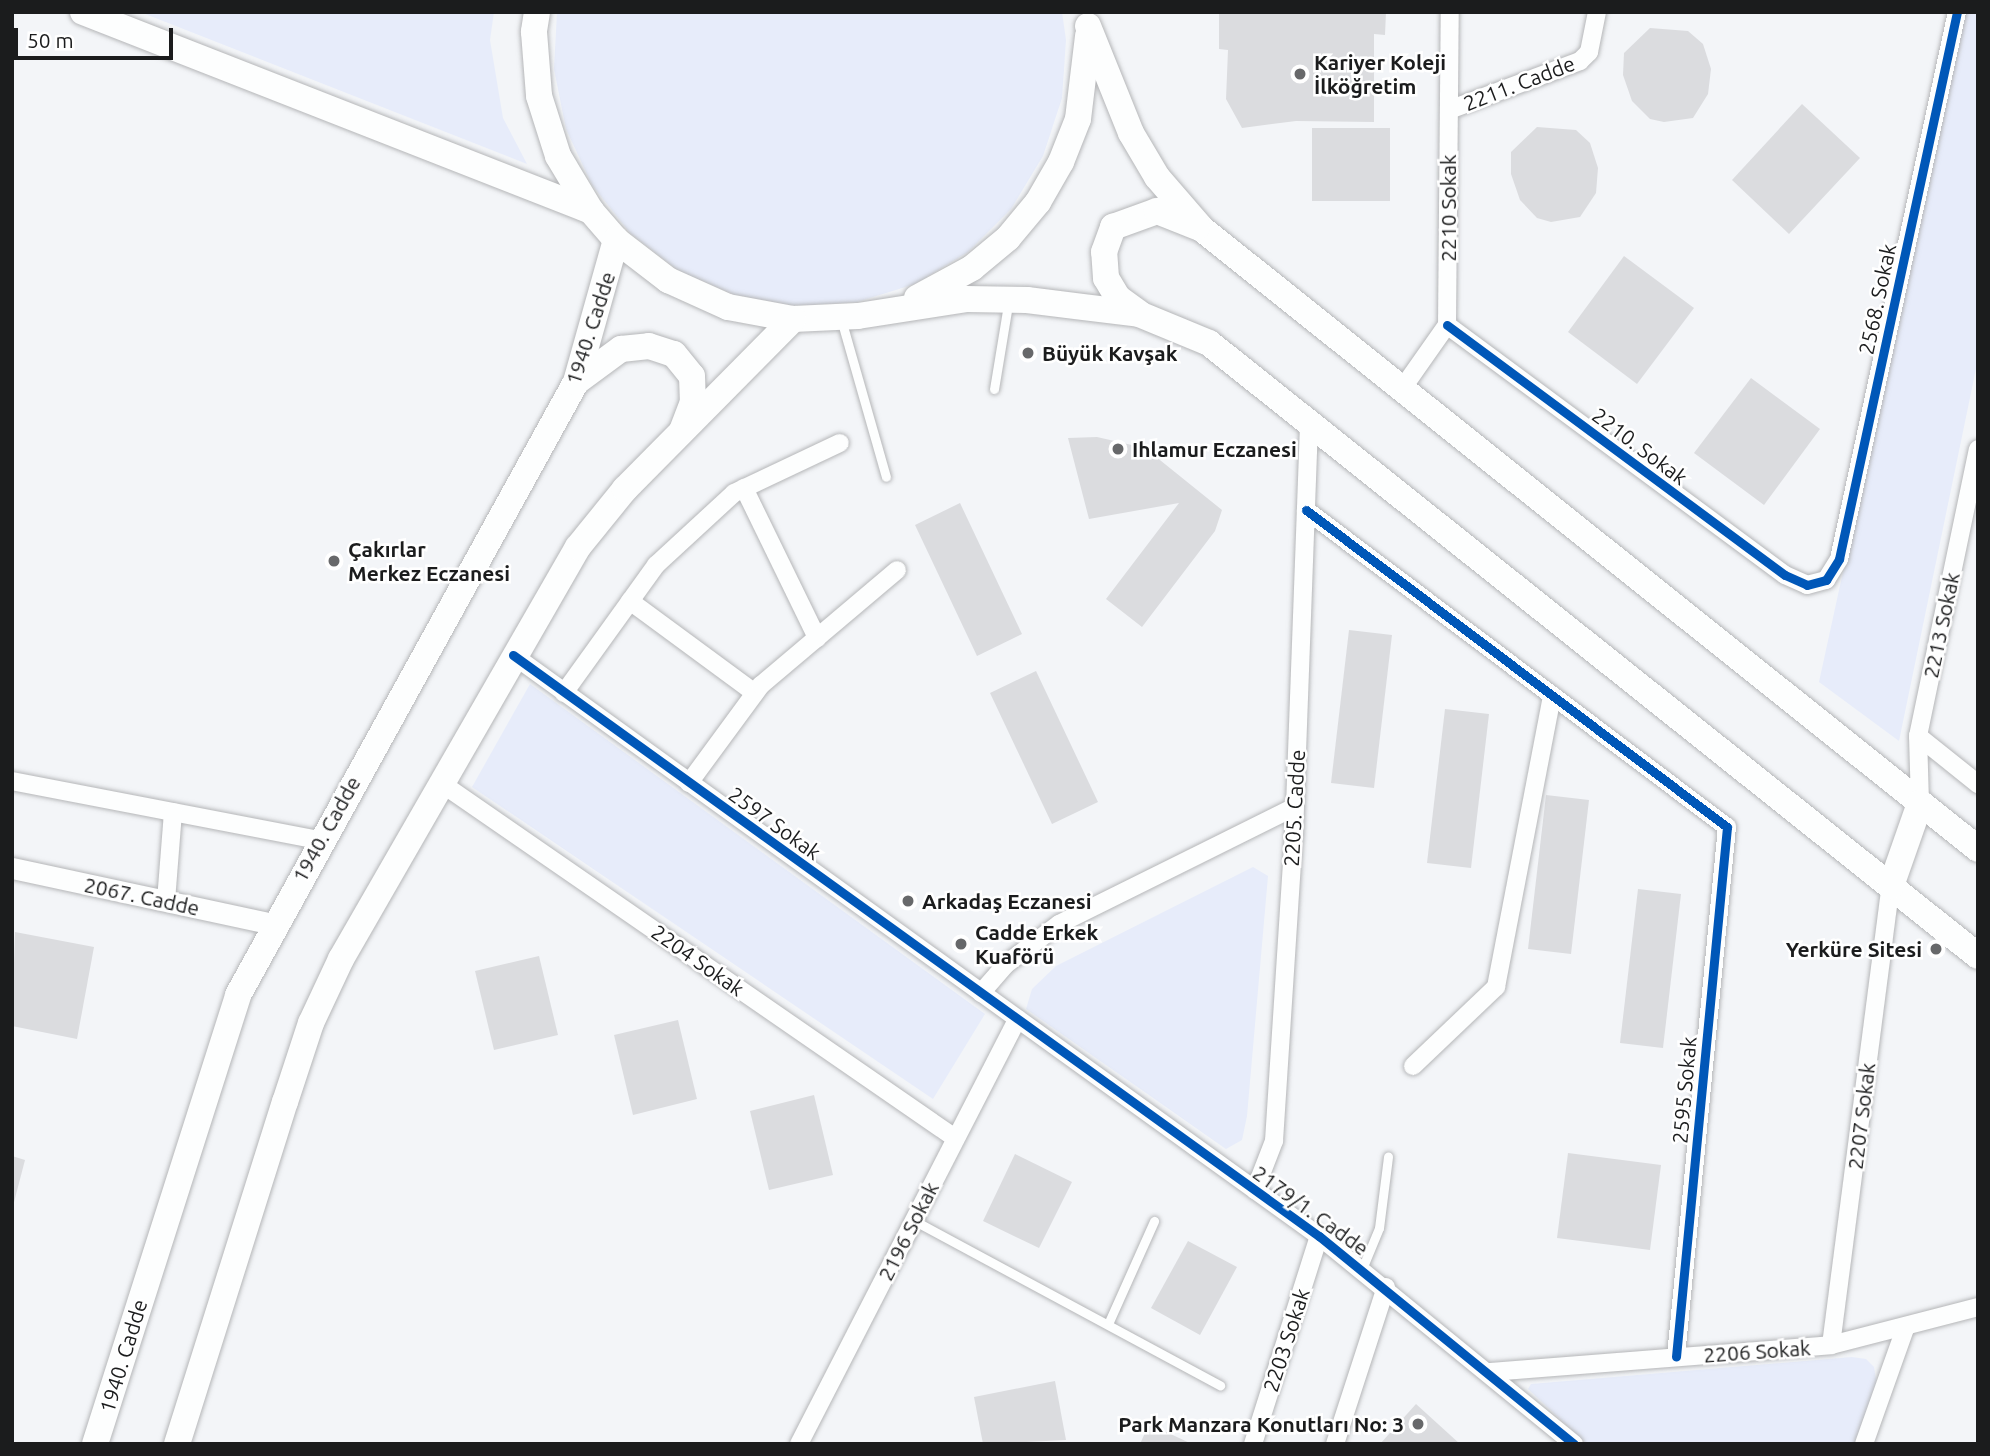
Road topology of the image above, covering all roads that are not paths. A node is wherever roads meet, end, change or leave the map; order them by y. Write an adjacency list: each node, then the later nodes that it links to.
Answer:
1 (83, 12): 8 (main road)
2 (537, 12): 8 (main road)
3 (1450, 12): 7 (street, 2210 Sokak)
4 (1597, 12): 7 (street, 2211. Cadde)
5 (1957, 12): 28 (street, 2568. Sokak)
6 (1087, 16): 9 (main road); 12 (main road)
7 (1449, 110): 16 (street, 2210 Sokak)
8 (591, 211): 10 (main road)
9 (1202, 229): 13 (main road); 19 (main road)
10 (616, 240): 15 (main road); 17 (main road, 1940. Cadde)
11 (1008, 300): 12 (main road); 13 (main road); 18 (lane)
12 (889, 309): 14 (main road)
13 (1139, 314): 20 (main road)
14 (840, 317): 15 (main road); 24 (lane)
15 (793, 319): 22 (main road)
16 (1447, 325): 19 (street); 28 (street, 2210. Sokak)
17 (576, 382): 22 (main road); 43 (main road, 1940. Cadde)
18 (994, 388)
19 (1402, 389): 40 (main road)
20 (1309, 421): 26 (street, 2205. Cadde); 46 (main road)
21 (840, 443): 25 (street)
22 (669, 449): 31 (main road)
23 (1978, 449): 35 (street, 2213 Sokak)
24 (886, 477)
25 (744, 488): 29 (street); 30 (street)
26 (1306, 510): 34 (street); 41 (street, 2205. Cadde)
27 (897, 570): 30 (street)
28 (1817, 584)
29 (630, 601): 32 (street); 33 (street)
30 (817, 638): 33 (street)
31 (513, 656): 32 (street, 2597 Sokak); 37 (main road)
32 (564, 693): 38 (street, 2597 Sokak)
33 (755, 693): 38 (street)
34 (1552, 695): 52 (street); 65 (street, 2595 Sokak)
35 (1918, 736): 39 (street); 40 (street, 2213 Sokak)
36 (12, 782): 42 (street)
37 (441, 783): 53 (street, 2204 Sokak); 69 (main road)
38 (689, 783): 50 (street, 2597 Sokak)
39 (1978, 784)
40 (1920, 803): 44 (main road); 46 (main road)
41 (1294, 807): 50 (street); 55 (street, 2205. Cadde)
42 (173, 812): 43 (street); 47 (street)
43 (319, 840): 48 (main road, 1940. Cadde)
44 (1978, 849)
45 (12, 868): 47 (street, 2067. Cadde)
46 (1891, 886): 49 (main road); 64 (street, 2207 Sokak)
47 (166, 901): 48 (street, 2067. Cadde)
48 (273, 924): 68 (main road, 1940. Cadde)
49 (1978, 956)
50 (981, 993): 51 (street, 2597 Sokak)
51 (1017, 1019): 53 (street, 2196 Sokak); 55 (street, 2179/1. Cadde)
52 (1413, 1066)
53 (956, 1138): 56 (street, 2196 Sokak)
54 (1388, 1157): 59 (lane)
55 (1255, 1190): 58 (street, 2179/1. Cadde)
56 (913, 1220): 62 (lane); 70 (street, 2196 Sokak)
57 (1154, 1221): 62 (lane)
58 (1319, 1236): 59 (street, 2179/1. Cadde); 71 (street, 2203 Sokak)
59 (1362, 1269): 60 (street, 2179/1. Cadde)
60 (1386, 1287): 66 (street, 2179/1. Cadde); 72 (street)
61 (1978, 1307): 63 (street, 2206 Sokak)
62 (1108, 1324): 67 (lane)
63 (1905, 1329): 64 (street, 2206 Sokak); 74 (street)
64 (1831, 1346): 65 (street, 2206 Sokak)
65 (1676, 1357): 66 (street, 2206 Sokak)
66 (1490, 1372): 73 (street, 2179/1. Cadde)
67 (1220, 1385)
68 (95, 1444)
69 (177, 1444)
70 (799, 1444)
71 (1252, 1444)
72 (1335, 1444)
73 (1574, 1444)
74 (1864, 1444)

